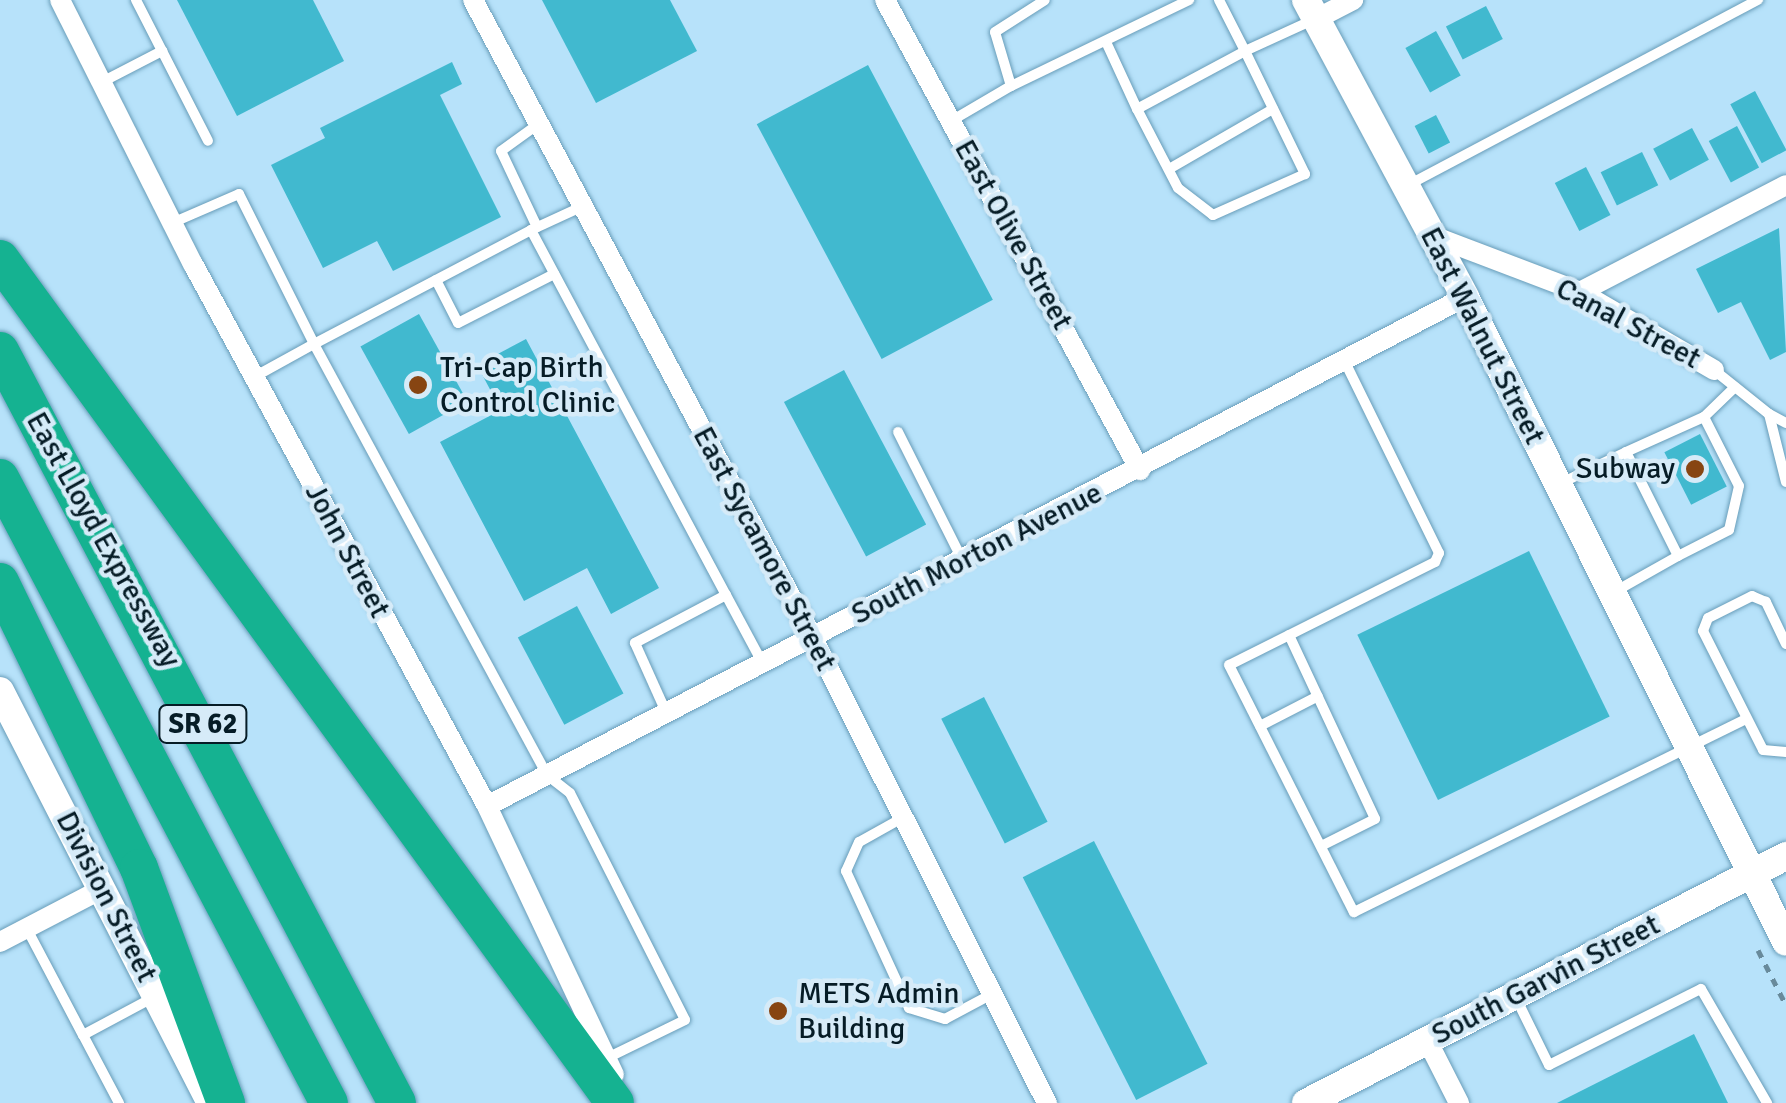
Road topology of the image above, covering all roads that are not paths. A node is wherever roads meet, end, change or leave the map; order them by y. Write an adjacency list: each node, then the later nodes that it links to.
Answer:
1 (60, 0): 14 (street, John Street)
2 (136, 0): 12 (lane)
3 (472, 0): 19 (street, East Sycamore Street)
4 (885, 0): 18 (street, East Olive Street)
5 (1046, 0): 15 (lane)
6 (1189, 0): 11 (lane)
7 (1219, 0): 13 (lane)
8 (1353, 0): 10 (street)
9 (1758, 0): 23 (lane)
10 (1311, 10): 13 (lane); 23 (main road, East Walnut Street)
11 (1107, 44): 15 (lane); 16 (lane)
12 (162, 51): 14 (lane); 20 (lane)
13 (1245, 52): 16 (lane); 17 (lane)
14 (102, 82): 25 (street, John Street)
15 (1012, 86): 18 (lane)
16 (1137, 109): 21 (lane)
17 (1273, 109): 21 (lane); 21 (lane)
18 (951, 122): 44 (street, East Olive Street)
19 (537, 125): 24 (street, East Sycamore Street); 26 (lane)
20 (208, 142)
21 (1168, 169)
22 (1786, 184): 31 (street)
23 (1404, 187): 27 (main road, East Walnut Street)
24 (581, 207): 26 (lane); 55 (street, East Sycamore Street)
25 (172, 223): 33 (lane); 37 (street, John Street)
26 (534, 229): 29 (lane); 30 (lane)
27 (1430, 235): 31 (street, Canal Street); 32 (main road, East Walnut Street)
28 (0, 258): 86 (highway)
29 (554, 274): 30 (lane); 52 (lane)
30 (436, 280): 33 (lane)
31 (1580, 292): 36 (street, Canal Street)
32 (1465, 298): 35 (street, South Morton Avenue); 47 (main road, East Walnut Street)
33 (314, 344): 37 (lane); 65 (lane)
34 (0, 351): 85 (highway, East Lloyd Expressway / SR 62)
35 (1345, 362): 44 (street, South Morton Avenue); 54 (lane)
36 (1714, 370): 38 (lane)
37 (254, 377): 66 (street, John Street)
38 (1736, 388): 39 (lane); 40 (lane)
39 (1769, 414): 41 (lane); 46 (lane)
40 (1704, 417): 43 (lane); 48 (lane)
41 (1786, 423)
42 (898, 432): 49 (lane)
43 (1626, 452): 47 (lane); 48 (lane)
44 (1140, 470): 49 (street, South Morton Avenue)
45 (0, 478): 84 (highway, East Lloyd Expressway / SR 62)
46 (1786, 482)
47 (1558, 484): 51 (main road, East Walnut Street)
48 (1678, 556): 51 (lane)
49 (962, 560): 55 (street, South Morton Avenue)
50 (0, 582): 83 (highway)
51 (1613, 593): 63 (main road, East Walnut Street)
52 (726, 595): 57 (lane); 60 (lane)
53 (1783, 629): 56 (lane); 61 (lane)
54 (1290, 634): 59 (lane); 62 (lane)
55 (813, 638): 57 (street, South Morton Avenue); 67 (street, East Sycamore Street)
56 (1786, 644)
57 (763, 664): 60 (street, South Morton Avenue)
58 (0, 691): 71 (main road, Division Street)
59 (1318, 696): 62 (lane); 68 (lane)
60 (666, 713): 65 (street, South Morton Avenue)
61 (1746, 719): 63 (lane); 64 (lane)
62 (1260, 726): 68 (lane)
63 (1690, 747): 68 (lane); 70 (main road, East Walnut Street)
64 (1786, 752)
65 (546, 775): 66 (street, South Morton Avenue); 80 (lane)
66 (487, 806): 80 (street, John Street)
67 (904, 817): 75 (street, East Sycamore Street); 75 (lane)
68 (1320, 846)
69 (1786, 856): 70 (main road, South Garvin Street)
70 (1753, 874): 74 (main road, East Walnut Street); 77 (main road, South Garvin Street)
71 (102, 889): 72 (street); 76 (main road, Division Street)
72 (26, 928): 73 (street); 78 (lane)
73 (0, 942)
74 (1786, 942)
75 (993, 994): 88 (street, East Sycamore Street)
76 (157, 996): 78 (lane); 82 (main road, Division Street)
77 (1515, 996): 79 (main road, South Garvin Street); 91 (lane)
78 (83, 1036): 81 (lane)
79 (1428, 1040): 89 (main road, South Garvin Street); 90 (street)
80 (604, 1059): 87 (street, John Street)
81 (119, 1103)
82 (211, 1103)
83 (226, 1103)
84 (329, 1103)
85 (397, 1103)
86 (616, 1103)
87 (629, 1103)
88 (1047, 1103)
89 (1306, 1103)
90 (1458, 1103)
91 (1767, 1103)

